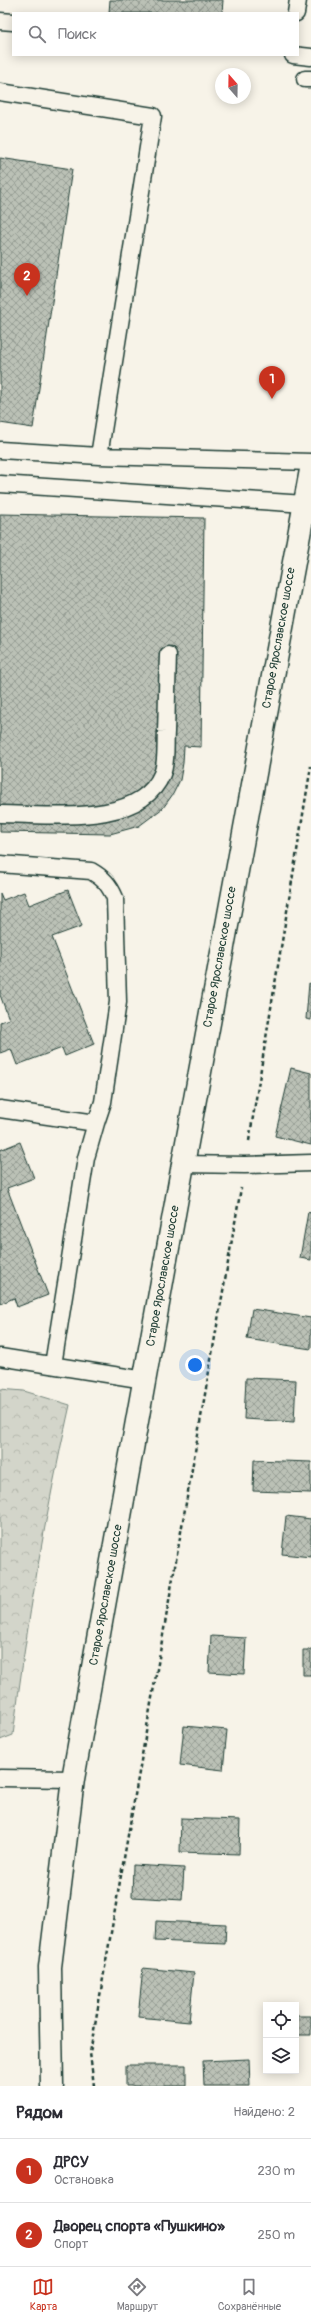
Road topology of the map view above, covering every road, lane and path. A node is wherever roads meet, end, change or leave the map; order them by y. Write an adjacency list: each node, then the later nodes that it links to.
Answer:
1 (298, 0): 2 (lane)
2 (296, 12)
3 (0, 21): 4 (lane)
4 (12, 22)
5 (299, 56): 6 (lane)
6 (311, 57)
7 (0, 92): 9 (lane)
8 (0, 450): 9 (lane)
9 (99, 456): 10 (lane)
10 (311, 462)
11 (311, 470): 13 (main road, Старое Ярославское шоссе)
12 (0, 484): 13 (lane)
13 (305, 504): 21 (main road, Старое Ярославское шоссе)
14 (168, 655): 16 (lane)
15 (311, 766): 22 (path)
16 (0, 814)
17 (0, 864): 19 (lane)
18 (0, 1109): 19 (lane)
19 (96, 1123): 24 (lane)
20 (311, 1163): 22 (lane)
21 (183, 1164): 22 (lane); 25 (main road, Старое Ярославское шоссе)
22 (245, 1165): 29 (path)
23 (0, 1357): 24 (lane)
24 (53, 1365): 25 (lane)
25 (145, 1380): 27 (main road, Старое Ярославское шоссе)
26 (0, 1778): 27 (lane)
27 (73, 1779): 28 (main road, Старое Ярославское шоссе)
28 (52, 2086)
29 (94, 2086)

